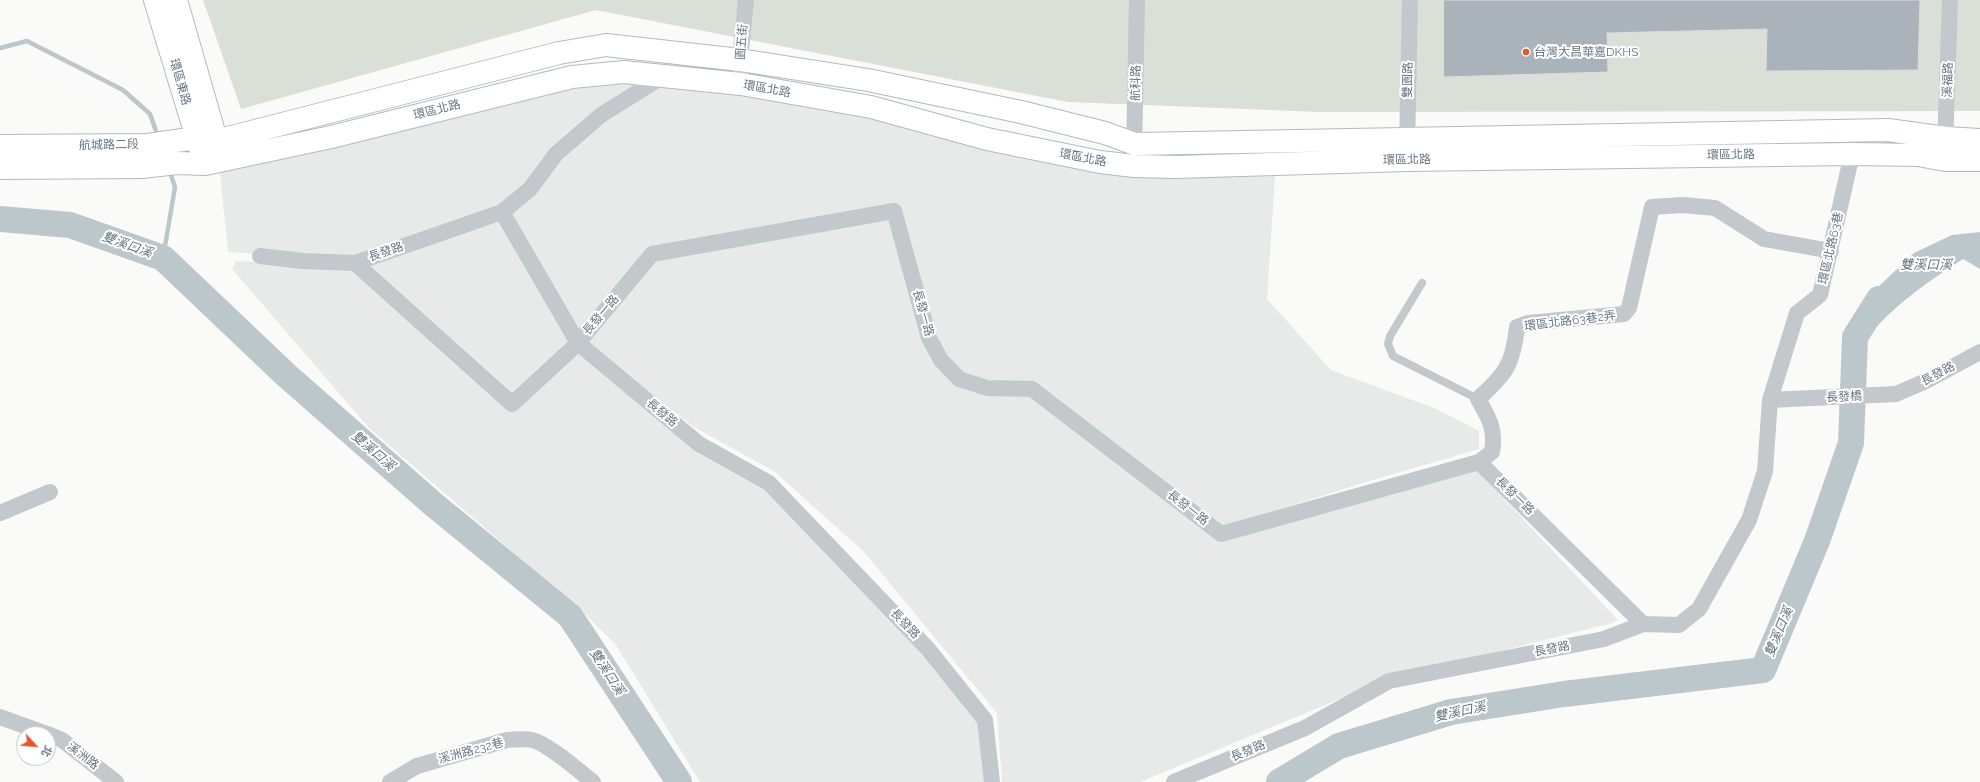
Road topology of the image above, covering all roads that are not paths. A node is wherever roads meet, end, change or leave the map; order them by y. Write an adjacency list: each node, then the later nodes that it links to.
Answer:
1 (155, 0): 15 (street, 環區東路)
2 (176, 0): 15 (street, 環區東路)
3 (746, 0): 7 (street, 園五街)
4 (1138, 0): 13 (street, 航科路)
5 (1410, 0): 10 (street, 雙園路)
6 (1950, 0): 11 (street, 溪福路)
7 (740, 60): 9 (street, 園五街); 13 (street, 環區北路); 15 (street, 環區北路)
8 (662, 77): 9 (street, 環區北路); 15 (street, 環區北路); 22 (street)
9 (741, 84): 20 (street, 環區北路)
10 (1407, 138): 11 (street, 環區北路); 13 (street, 環區北路); 17 (street, 雙園路)
11 (1946, 138): 12 (street, 環區北路); 18 (street, 溪福路)
12 (1980, 140)
13 (1135, 144): 20 (street, 航科路)
14 (0, 146): 15 (street, 航城路二段)
15 (210, 151): 21 (street, 航城路二段)
16 (1852, 154): 17 (street, 環區北路); 18 (street, 環區北路); 23 (street, 環區北路63巷)
17 (1407, 160): 20 (street, 環區北路)
18 (1945, 160): 19 (street, 環區北路)
19 (1980, 160)
20 (1134, 166)
21 (0, 168)
22 (502, 212): 25 (street, 長發路); 27 (street, 長發路)
23 (1831, 251): 30 (street, 環區北路63巷2弄); 31 (street, 環區北路63巷)
24 (260, 256): 25 (street, 長發路)
25 (355, 263): 27 (street, 長發一路)
26 (1422, 283): 30 (lane)
27 (578, 343): 32 (street, 長發一路); 42 (street, 長發路)
28 (1980, 352): 29 (street, 長發路)
29 (1896, 394): 31 (street, 長發橋)
30 (1478, 399): 32 (street)
31 (1770, 400): 35 (street, 長發路)
32 (1479, 462): 35 (street, 長發一路)
33 (50, 492): 34 (street)
34 (0, 513)
35 (1644, 624): 43 (street, 長發路)
36 (0, 717): 37 (street, 溪洲路)
37 (25, 726)
38 (56, 737): 39 (street, 溪洲路)
39 (116, 782)
40 (390, 782): 41 (street, 溪洲路232巷)
41 (593, 782)
42 (992, 782)
43 (1174, 782)

